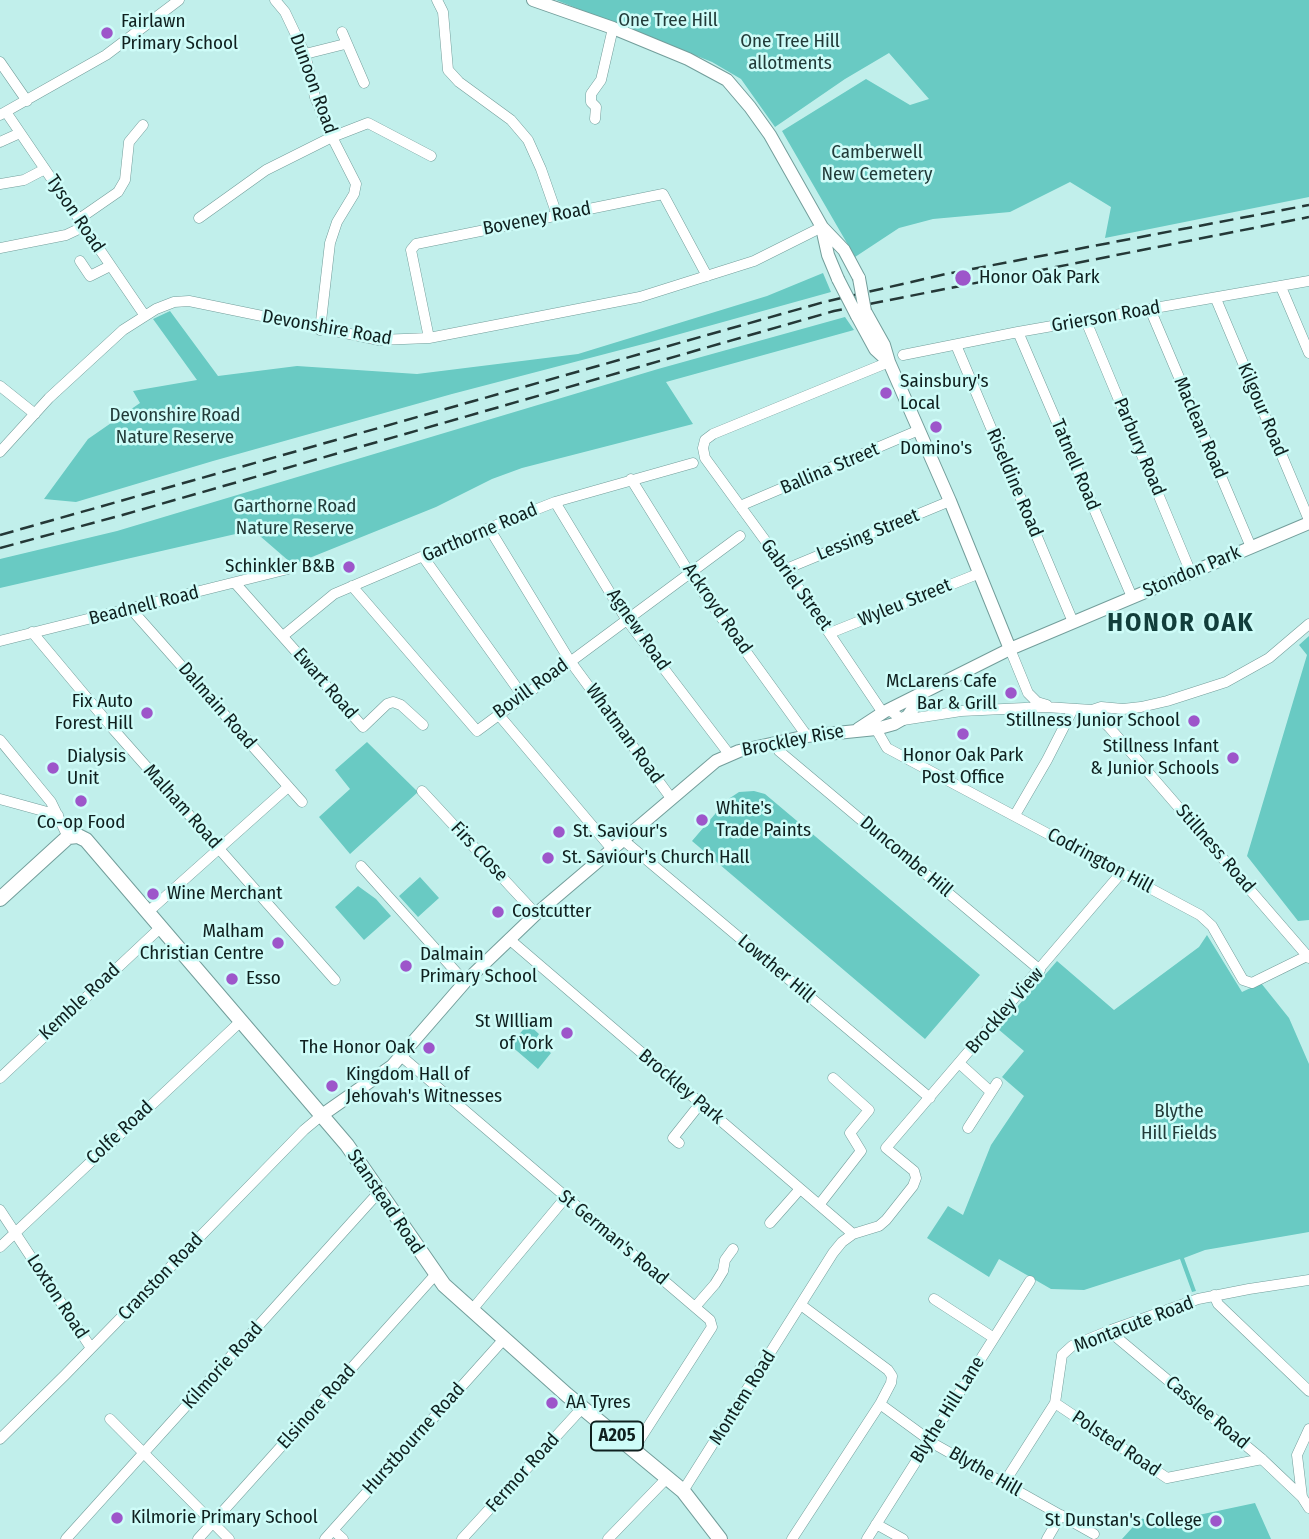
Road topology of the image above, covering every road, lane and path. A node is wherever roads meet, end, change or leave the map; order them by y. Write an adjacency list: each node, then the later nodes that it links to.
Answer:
1 (179, 0): 11 (street)
2 (275, 0): 8 (street, Dunoon Road)
3 (437, 0): 21 (street)
4 (533, 0): 5 (main road)
5 (613, 27): 13 (street); 24 (main road)
6 (342, 32): 7 (street)
7 (345, 44): 8 (street); 10 (street)
8 (305, 54): 16 (street, Dunoon Road)
9 (0, 62): 11 (street)
10 (364, 83)
11 (27, 101): 12 (street)
12 (3, 114): 15 (street, Tyson Road)
13 (595, 119)
14 (143, 125): 23 (street)
15 (20, 133): 17 (street); 19 (street, Tyson Road)
16 (332, 137): 18 (street); 22 (street); 36 (street, Dunoon Road)
17 (0, 142)
18 (431, 156)
19 (45, 169): 20 (street); 23 (street, Tyson Road)
20 (0, 184)
21 (557, 215): 28 (street, Boveney Road); 38 (street, Boveney Road)
22 (199, 218)
23 (81, 223): 25 (street); 27 (street, Tyson Road)
24 (822, 227): 28 (street, Devonshire Road); 33 (main road, bridge); 33 (main road, bridge)
25 (0, 248)
26 (80, 261): 27 (street)
27 (110, 266): 34 (street, Tyson Road)
28 (707, 276): 38 (street, Devonshire Road)
29 (1309, 281): 30 (street, Grierson Road)
30 (1281, 288): 31 (street, Grierson Road); 40 (street)
31 (1216, 299): 32 (street, Grierson Road); 52 (street, Kilgour Road)
32 (1150, 309): 35 (street, Grierson Road); 55 (street, Maclean Road)
33 (861, 314): 42 (main road)
34 (145, 316): 36 (street, Devonshire Road); 44 (street, Devonshire Road)
35 (1086, 321): 37 (street, Grierson Road); 61 (street, Parbury Road)
36 (320, 330): 38 (street, Devonshire Road)
37 (1018, 332): 39 (street, Grierson Road); 64 (street, Tatnell Road)
38 (429, 338)
39 (956, 345): 41 (street, Grierson Road); 67 (street, Riseldine Road)
40 (1309, 353)
41 (903, 355)
42 (889, 362): 45 (main road); 51 (street, Gabriel Street)
43 (0, 386): 44 (street)
44 (35, 414): 46 (street, Devonshire Road)
45 (919, 430): 49 (main road); 51 (street, Ballina Street)
46 (0, 452)
47 (693, 463): 48 (street, Garthorne Road)
48 (631, 479): 50 (street, Garthorne Road); 59 (street, Ackroyd Road)
49 (950, 501): 58 (street, Lessing Street); 60 (main road)
50 (555, 502): 53 (street, Garthorne Road); 66 (street, Agnew Road)
51 (740, 506): 58 (street, Gabriel Street)
52 (1309, 522): 55 (main road, Stondon Park)
53 (489, 528): 56 (street, Garthorne Road); 74 (street, Whatman Road)
54 (740, 536): 59 (street, Bovill Road)
55 (1251, 547): 61 (main road, Stondon Park)
56 (424, 558): 63 (street, Garthorne Road); 76 (street)
57 (288, 569): 62 (street, Beadnell Road)
58 (786, 569): 70 (street, Gabriel Street)
59 (689, 573): 66 (street, Bovill Road); 88 (street, Ackroyd Road)
60 (980, 573): 70 (street, Wyleu Street); 73 (main road)
61 (1191, 573): 64 (main road, Stondon Park)
62 (236, 583): 65 (street, Beadnell Road); 71 (street, Ewart Road)
63 (352, 586): 71 (street, Garthorne Road); 83 (street, Bovill Road)
64 (1132, 597): 67 (main road, Stondon Park)
65 (131, 609): 69 (street, Beadnell Road); 92 (street, Dalmain Road)
66 (626, 619): 74 (street, Bovill Road); 91 (street, Agnew Road)
67 (1073, 622): 73 (main road, Stondon Park)
68 (1309, 624): 80 (street)
69 (32, 632): 72 (street, Beadnell Road); 102 (street, Malham Road)
70 (830, 633): 81 (street, Gabriel Street)
71 (284, 636): 84 (street, Ewart Road)
72 (0, 641)
73 (1010, 649): 75 (street); 81 (main road, Stondon Park)
74 (570, 661): 76 (street, Bovill Road); 94 (street, Whatman Road)
75 (1028, 693): 77 (street); 78 (street)
76 (522, 695): 83 (street, Bovill Road)
77 (1016, 708): 78 (street); 81 (street)
78 (1054, 708): 79 (street)
79 (1073, 709): 82 (street); 98 (street)
80 (1123, 709): 82 (street); 87 (street)
81 (899, 710): 85 (main road, Stondon Park); 86 (main road)
82 (1092, 710): 87 (street, Stillness Road)
83 (498, 714): 101 (street)
84 (423, 725)
85 (858, 729): 86 (main road); 88 (main road, Brockley Rise)
86 (876, 729): 98 (street, Codrington Hill)
87 (1112, 731): 110 (street, Stillness Road)
88 (807, 736): 90 (main road, Brockley Rise)
89 (0, 740): 97 (street, Stanstead Road)
90 (775, 743): 91 (main road, Brockley Rise); 111 (street, Duncombe Hill)
91 (729, 754): 94 (main road, Brockley Rise)
92 (288, 787): 96 (street, Dalmain Road); 102 (street)
93 (422, 791): 107 (street, Firs Close)
94 (671, 798): 100 (main road, Brockley Rise)
95 (0, 799): 97 (street)
96 (302, 802)
97 (58, 815): 99 (street, Stanstead Road)
98 (1015, 815): 104 (street, Codrington Hill)
99 (73, 837): 105 (highway); 106 (highway, Stanstead Road / A205)
100 (622, 839): 101 (main road, Brockley Rise); 119 (street, Lowther Hill)
101 (611, 848): 107 (main road, Brockley Rise)
102 (220, 849): 106 (street); 112 (street, Malham Road)
103 (361, 866): 113 (street)
104 (1122, 872): 110 (street, Codrington Hill); 111 (street, Brockley View)
105 (0, 899)
106 (148, 912): 108 (highway, Stanstead Road / A205)
107 (536, 914): 109 (main road, Brockley Rise)
108 (161, 927): 114 (highway, Stanstead Road / A205); 117 (street, Kemble Road)
109 (509, 939): 113 (main road, Brockley Rise); 120 (street, Brockley Park)
110 (1308, 957)
111 (1040, 970): 116 (street, Brockley View)
112 (335, 981)
113 (465, 982): 115 (main road, Brockley Rise)
114 (241, 1021): 121 (highway, Stanstead Road / A205); 130 (street, Colfe Road)
115 (401, 1056): 121 (main road, Brockley Rise); 126 (street, St German's Road)
116 (959, 1063): 119 (street, Brockley View); 122 (street)
117 (0, 1078)
118 (833, 1078): 127 (street)
119 (930, 1098): 131 (street, Brockley View)
120 (700, 1104): 123 (street); 124 (street, Brockley Park)
121 (322, 1115): 125 (highway, Stanstead Road / A205); 145 (street, Cranston Road)
122 (968, 1128)
123 (679, 1143)
124 (800, 1189): 127 (street, Brockley Park); 129 (street)
125 (379, 1192): 134 (highway, Stanstead Road / A205); 155 (street, Kilmorie Road)
126 (566, 1197): 140 (street, St German's Road); 141 (street)
127 (818, 1205): 131 (street, Brockley Park)
128 (0, 1210): 130 (street, Loxton Road)
129 (770, 1223)
130 (15, 1233): 132 (street, Colfe Road); 145 (street, Loxton Road)
131 (853, 1234): 139 (street, Montem Road)
132 (0, 1247)
133 (733, 1249): 140 (street)
134 (436, 1274): 141 (highway, Stanstead Road / A205); 163 (street, Elsinore Road)
135 (1309, 1280): 137 (street)
136 (1030, 1282): 143 (street, Blythe Hill Lane)
137 (1214, 1295): 142 (street, Montacute Road); 146 (street, Montacute Road)
138 (933, 1299): 143 (street)
139 (801, 1305): 148 (street); 159 (street, Montem Road)
140 (695, 1307): 154 (street, St German's Road)
141 (471, 1311): 144 (highway, Stanstead Road / A205)
142 (1111, 1330): 147 (street, Montacute Road); 156 (street, Casslee Road)
143 (994, 1338): 153 (street, Blythe Hill Lane)
144 (504, 1339): 149 (highway, Stanstead Road / A205); 165 (street, Hurstbourne Road)
145 (91, 1348): 152 (street, Cranston Road)
146 (1309, 1391)
147 (1055, 1403): 156 (street, Polsted Road); 158 (street, Montacute Road)
148 (880, 1404): 153 (street, Blythe Hill); 175 (street)
149 (583, 1407): 154 (highway, Stanstead Road / A205); 172 (street, Fermor Road)
150 (110, 1419): 155 (street)
151 (1309, 1429): 160 (street)
152 (0, 1439)
153 (931, 1439): 158 (street, Blythe Hill); 164 (street, Blythe Hill Lane)
154 (633, 1450): 157 (highway, Stanstead Road / A205)
155 (141, 1457): 163 (street); 167 (street, Kilmorie Road)
156 (1262, 1459): 160 (street, Casslee Road)
157 (666, 1479): 159 (highway, Stanstead Road / A205); 173 (street)
158 (1004, 1483): 162 (street, Blythe Hill)
159 (683, 1491): 174 (highway, Stanstead Road / A205)
160 (1303, 1497): 161 (street)
161 (1309, 1508)
162 (1061, 1515): 166 (street, Blythe Hill); 178 (street)
163 (214, 1522): 168 (street, Elsinore Road); 169 (street)
164 (876, 1524): 176 (street, Blythe Hill Lane); 177 (street)
165 (333, 1530): 170 (street, Hurstbourne Road); 171 (street)
166 (1094, 1534)
167 (66, 1539)
168 (198, 1539)
169 (229, 1539)
170 (325, 1539)
171 (343, 1539)
172 (462, 1539)
173 (608, 1539)
174 (720, 1539)
175 (792, 1539)
176 (867, 1539)
177 (903, 1539)
178 (1047, 1539)

